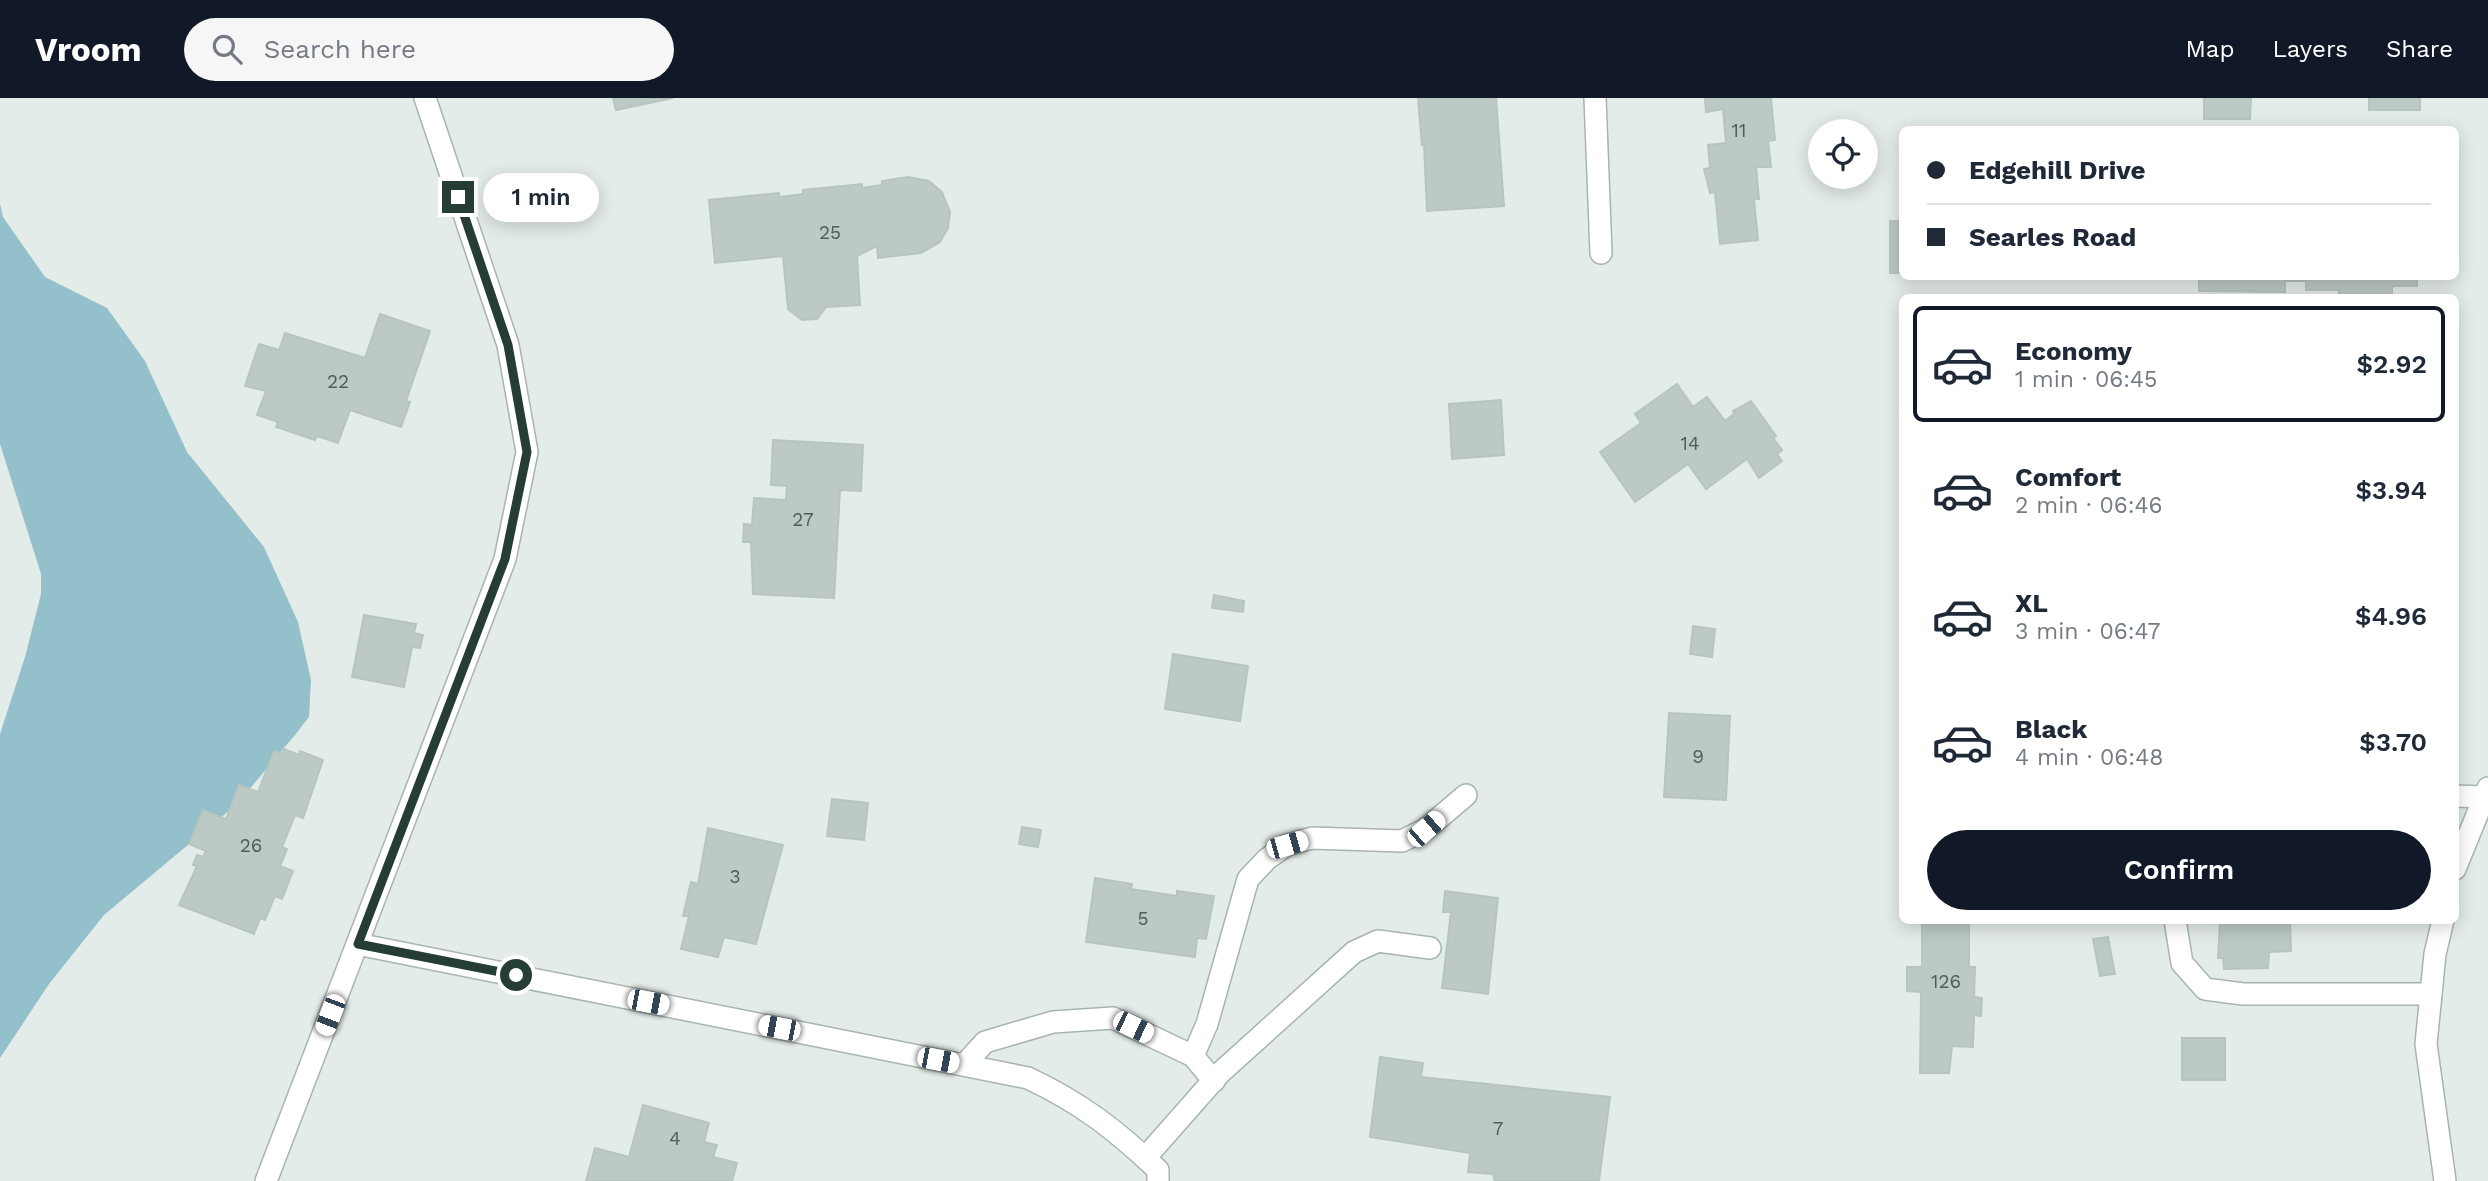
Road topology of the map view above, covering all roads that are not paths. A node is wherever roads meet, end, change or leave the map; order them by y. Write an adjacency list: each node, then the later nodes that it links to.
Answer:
1 (425, 98): 10 (street)
2 (1595, 98): 3 (street)
3 (1601, 253)
4 (2486, 792): 6 (street); 7 (street)
5 (1466, 794): 13 (street)
6 (2459, 795)
7 (2461, 840)
8 (2176, 924): 12 (street)
9 (2442, 924): 12 (street)
10 (358, 944): 14 (street); 17 (street)
11 (1430, 948): 15 (street)
12 (2431, 994): 19 (street)
13 (1193, 1056): 14 (street); 15 (street)
14 (964, 1065): 16 (street)
15 (1213, 1081): 16 (street)
16 (1145, 1158): 18 (street)
17 (266, 1181)
18 (1158, 1181)
19 (2445, 1181)

